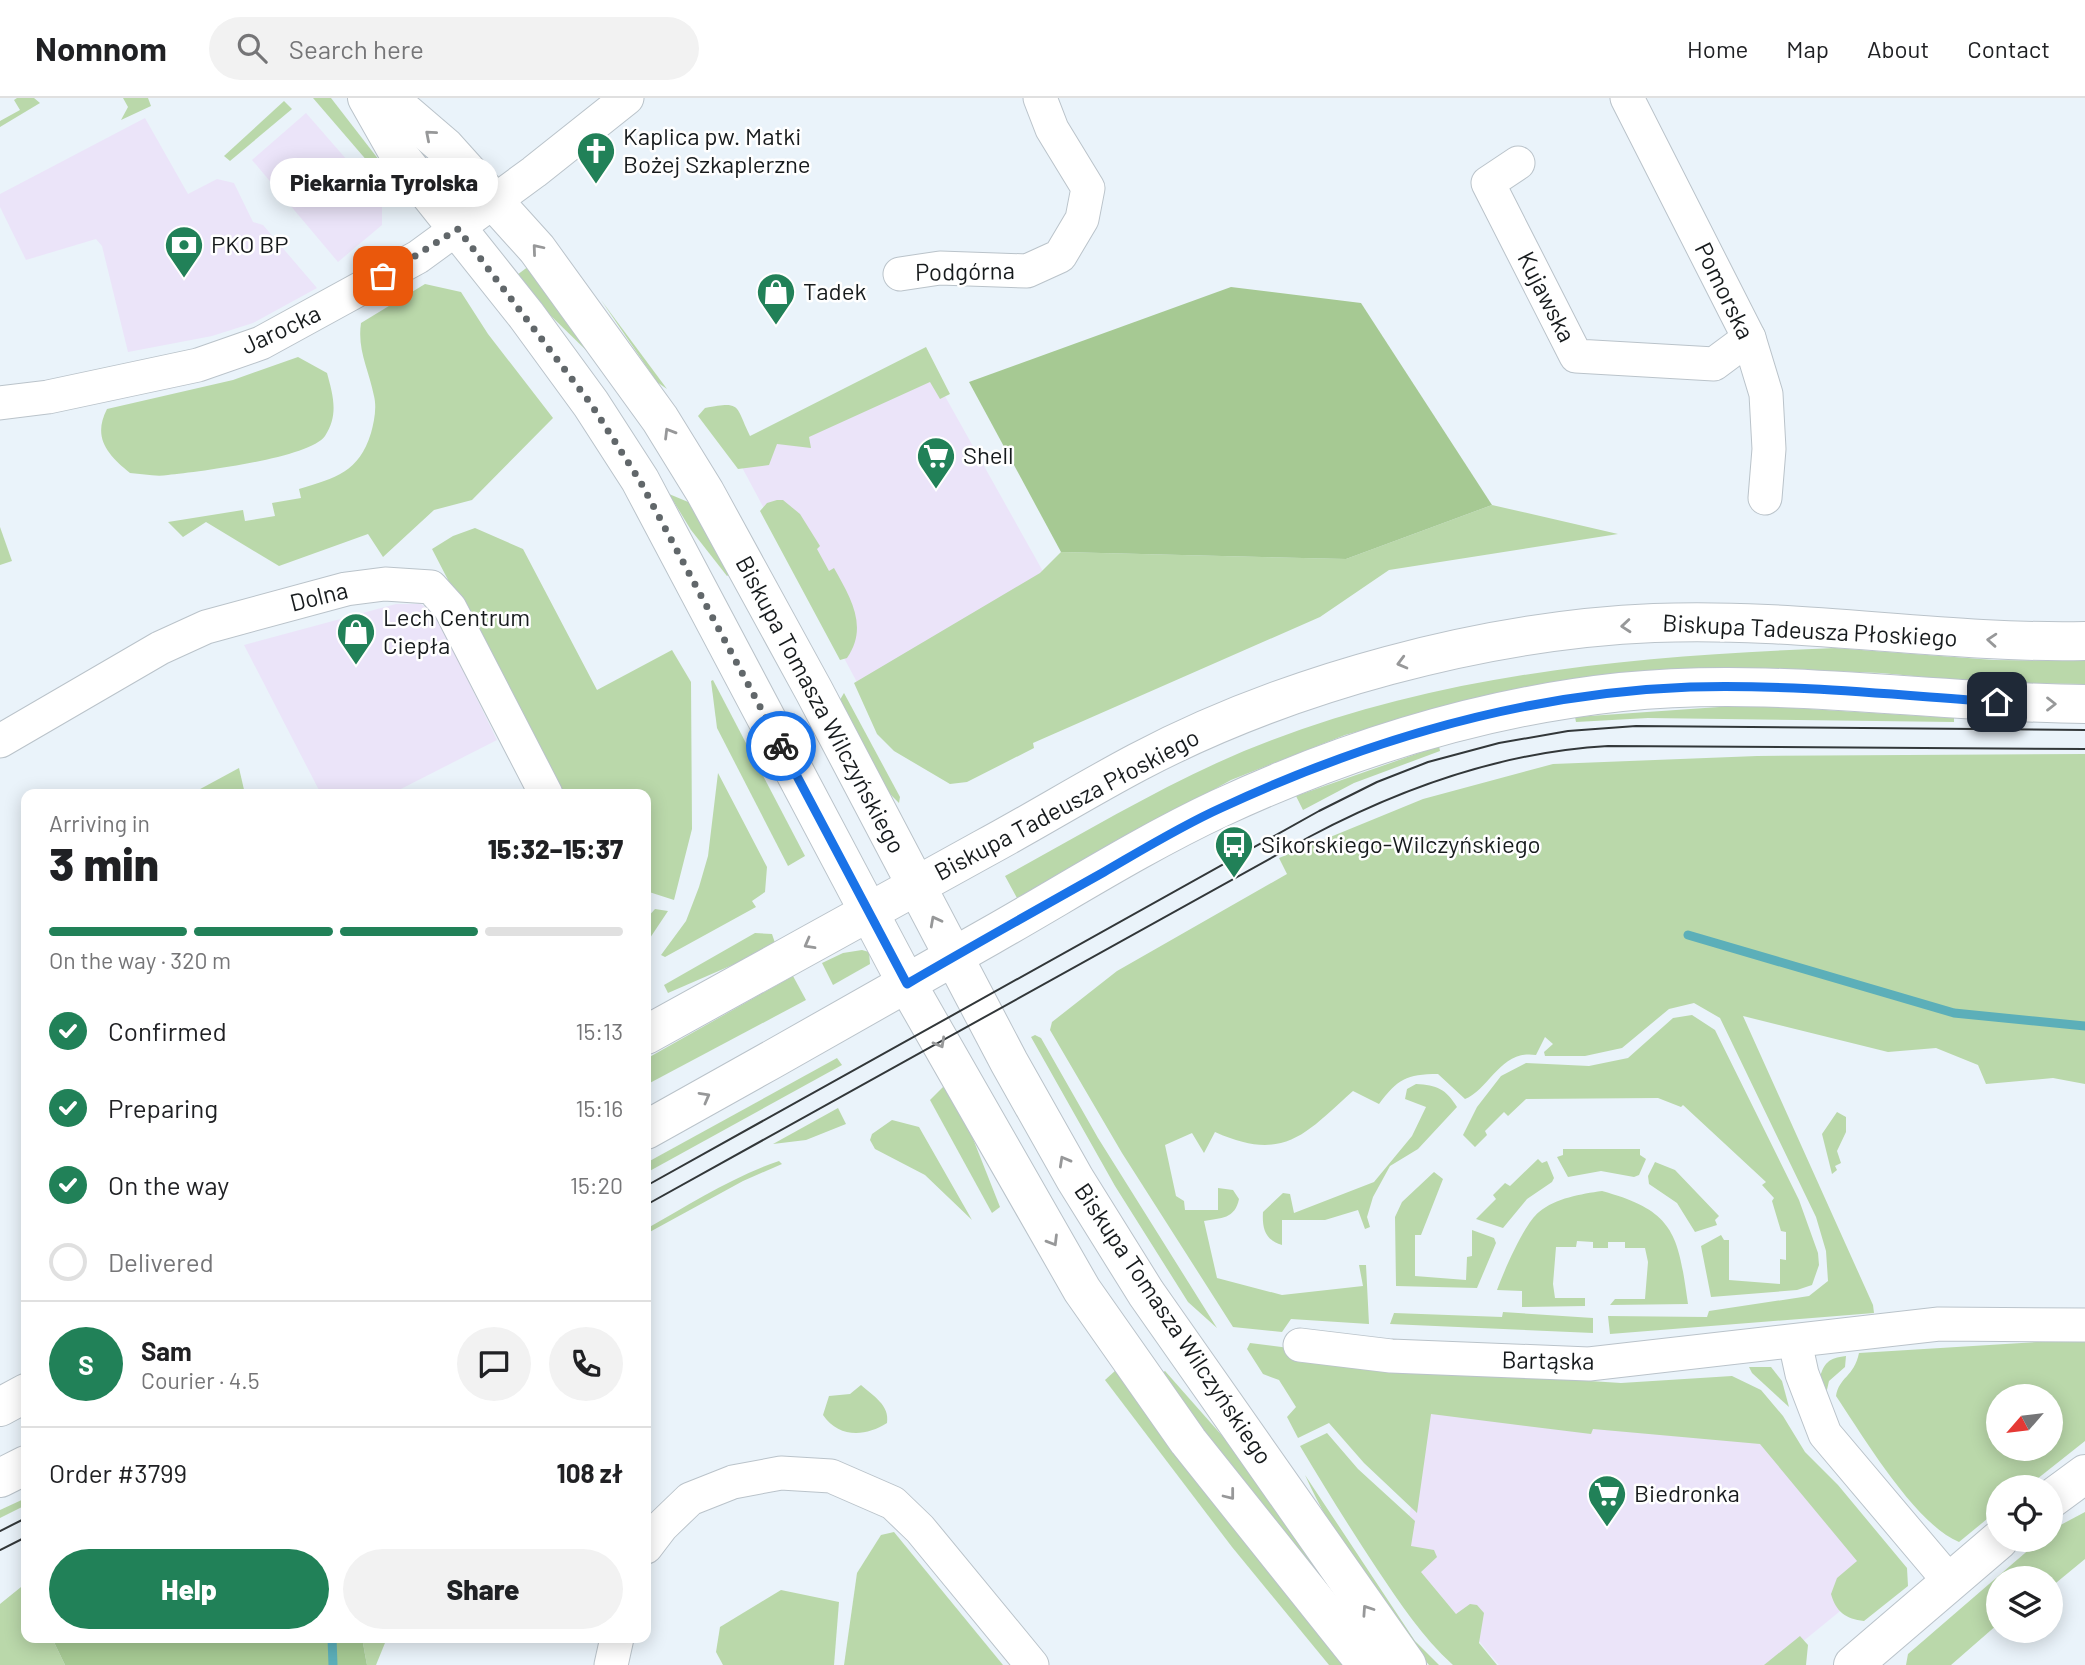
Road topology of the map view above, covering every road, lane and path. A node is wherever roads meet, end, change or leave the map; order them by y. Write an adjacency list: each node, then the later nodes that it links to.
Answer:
1 (367, 98): 8 (street, Biskupa Tomasza Wilczyńskiego)
2 (388, 98): 7 (street, Biskupa Tomasza Wilczyńskiego, one-way to 2)
3 (627, 98): 7 (street, Jarocka)
4 (1040, 98): 9 (street, Podgórna)
5 (1627, 98): 10 (street, Pomorska)
6 (1518, 163): 10 (street, Kujawska)
7 (495, 201): 8 (street, Jarocka); 17 (street, Biskupa Tomasza Wilczyńskiego, one-way to 7)
8 (458, 229): 11 (street, Jarocka); 18 (street, Biskupa Tomasza Wilczyńskiego)
9 (900, 274)
10 (1749, 338): 12 (street, Pomorska)
11 (0, 403)
12 (1765, 498)
13 (2085, 641): 17 (street, Biskupa Tadeusza Płoskiego, one-way to 17)
14 (2085, 704): 19 (street, one-way to 14)
15 (0, 741): 16 (street, Dolna)
16 (543, 789)
17 (916, 886): 18 (street, Biskupa Tadeusza Płoskiego); 19 (street, Biskupa Tomasza Wilczyńskiego, one-way to 17)
18 (869, 911): 20 (street, Biskupa Tomasza Wilczyńskiego); 21 (street, Biskupa Tadeusza Płoskiego, one-way to 21)
19 (954, 957): 20 (street); 39 (street, Biskupa Tomasza Wilczyńskiego, one-way to 19)
20 (907, 984): 22 (street, one-way to 20); 38 (street, Biskupa Tomasza Wilczyńskiego, one-way to 38)
21 (651, 1032)
22 (651, 1127)
23 (2085, 1325): 24 (street, Bartąska)
24 (1795, 1342): 25 (street, Bartąska); 34 (street)
25 (1300, 1345)
26 (21, 1396): 27 (street)
27 (0, 1408)
28 (21, 1468): 30 (street)
29 (2085, 1474): 31 (street)
30 (0, 1478)
31 (2063, 1490)
32 (651, 1541): 37 (street)
33 (1986, 1552): 34 (street)
34 (1950, 1583): 40 (street)
35 (616, 1643): 36 (street)
36 (611, 1665)
37 (1032, 1665)
38 (1367, 1665)
39 (1407, 1665)
40 (1853, 1665)

